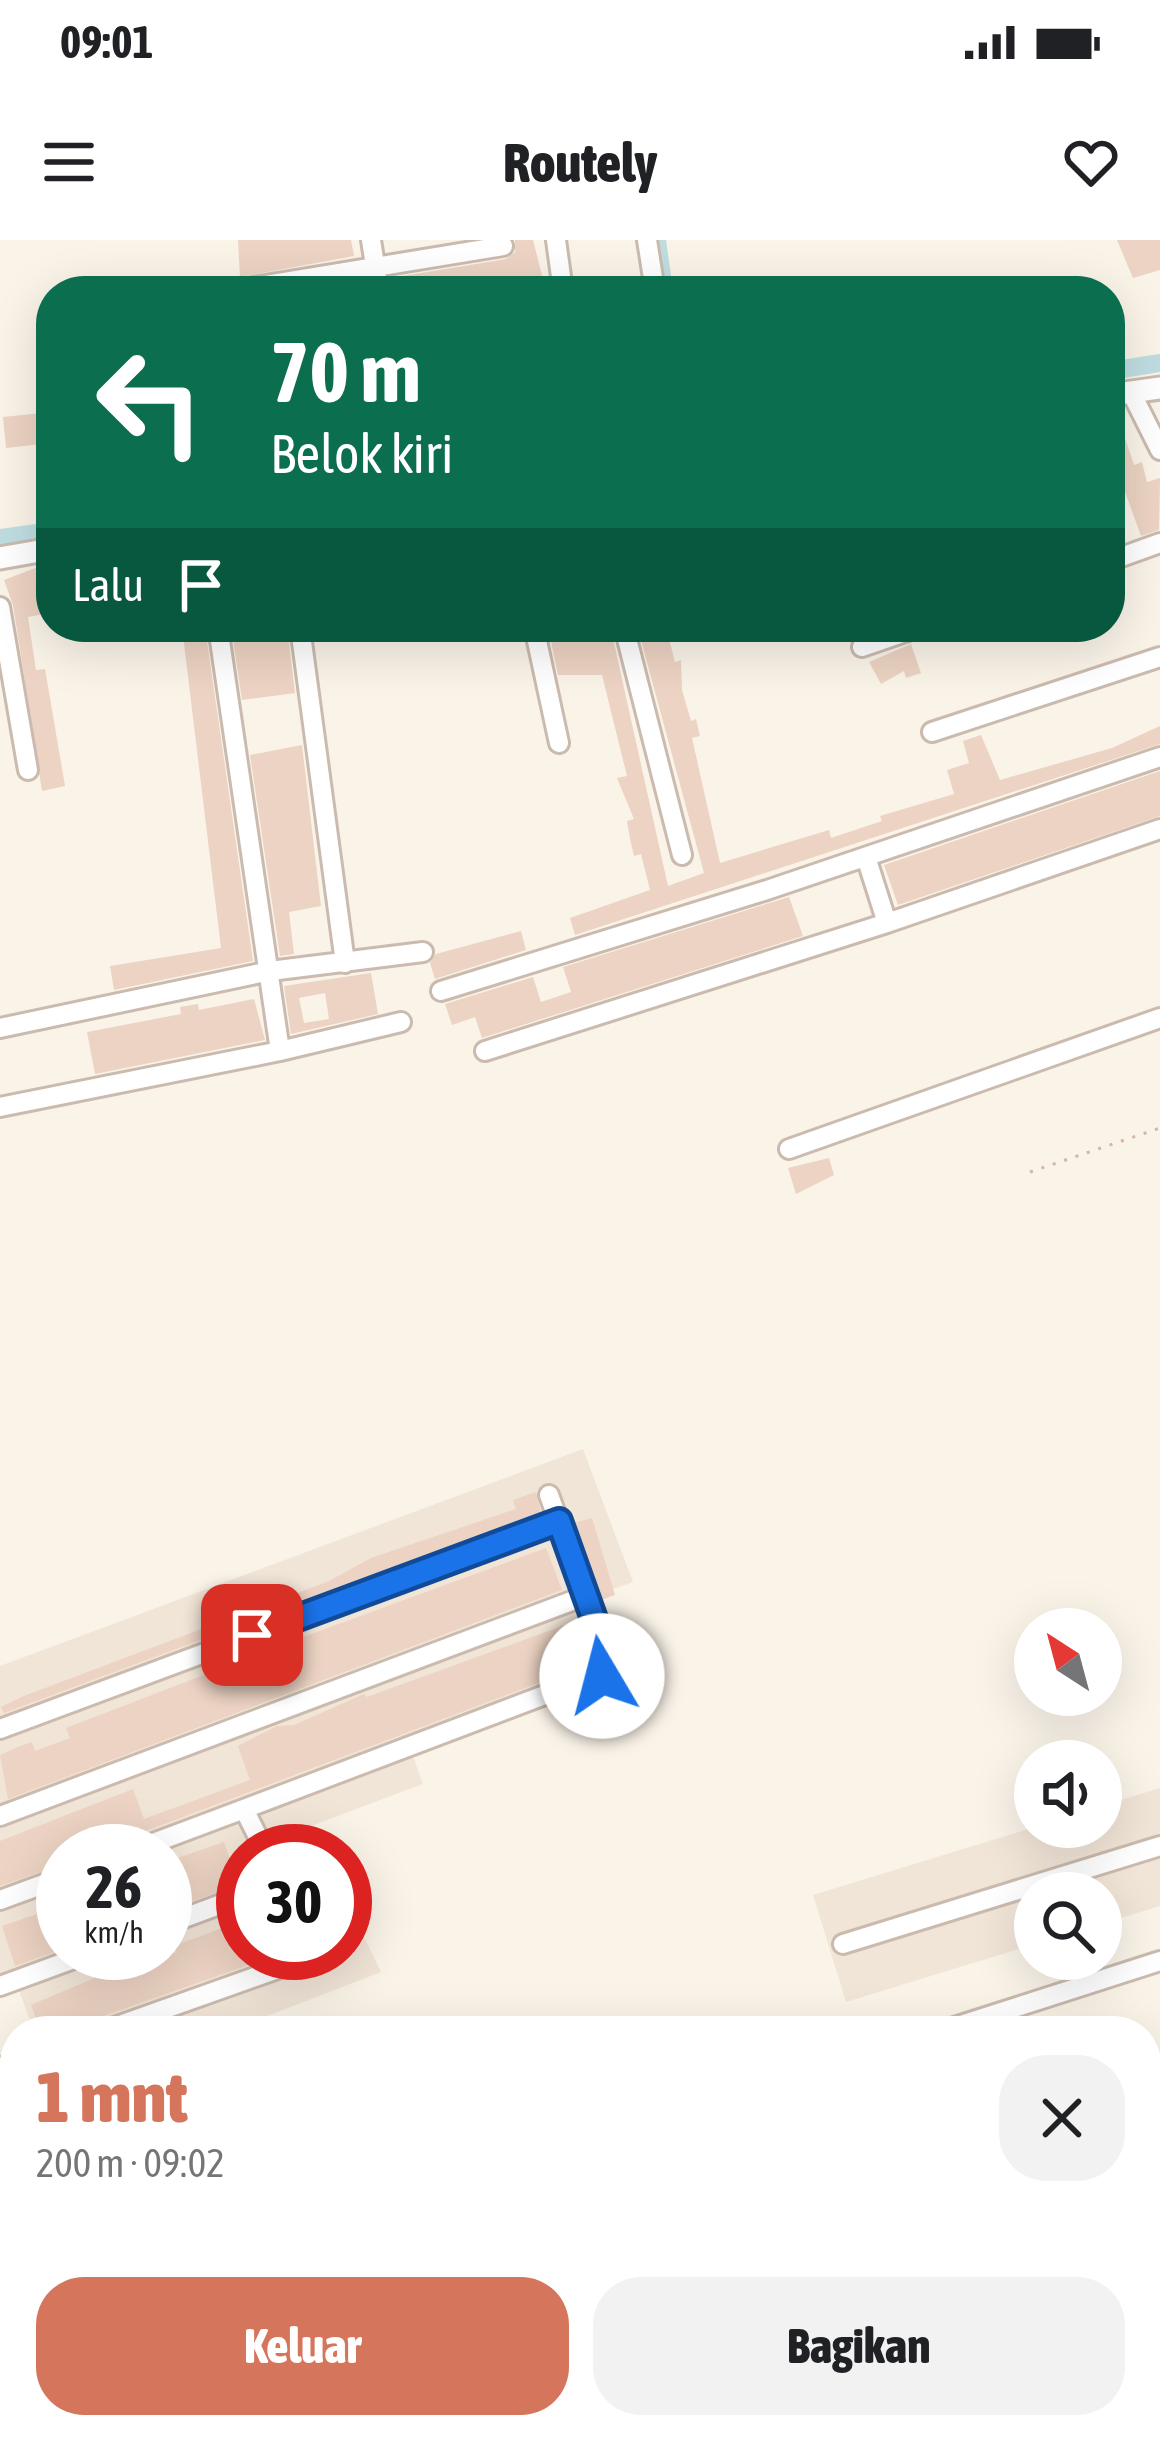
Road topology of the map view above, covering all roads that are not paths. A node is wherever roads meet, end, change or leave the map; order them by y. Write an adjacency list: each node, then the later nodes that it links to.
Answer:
1 (371, 240): 5 (street)
2 (556, 240): 8 (street)
3 (647, 240): 9 (street)
4 (503, 246): 5 (street)
5 (376, 268): 6 (street); 7 (street)
6 (324, 276)
7 (377, 276)
8 (561, 276)
9 (653, 276)
10 (1135, 392): 11 (street)
11 (1160, 450)
12 (1160, 543): 14 (street)
13 (36, 552): 15 (street)
14 (1125, 556)
15 (0, 558)
16 (0, 607): 23 (street)
17 (220, 642): 35 (street)
18 (302, 642): 34 (street)
19 (537, 642): 26 (street)
20 (628, 642): 30 (street)
21 (876, 642): 22 (street)
22 (862, 647)
23 (4, 652): 28 (street)
24 (1160, 657): 25 (street)
25 (932, 732)
26 (559, 743)
27 (1160, 757): 31 (street)
28 (28, 770)
29 (1160, 829): 32 (street)
30 (682, 855)
31 (866, 857): 32 (street); 36 (street)
32 (886, 923): 41 (street)
33 (423, 952): 34 (street)
34 (345, 963): 35 (street)
35 (270, 971): 39 (street); 40 (street)
36 (441, 991)
37 (1160, 1018): 43 (street)
38 (401, 1022): 40 (street)
39 (0, 1028)
40 (280, 1051): 42 (street)
41 (484, 1051)
42 (0, 1107)
43 (789, 1149)
44 (549, 1495): 45 (street)
45 (559, 1521): 46 (street); 47 (street)
46 (585, 1596): 48 (street); 49 (street)
47 (0, 1729)
48 (244, 1809): 50 (street); 51 (street)
49 (0, 1816)
50 (252, 1824)
51 (192, 1828)
52 (1160, 1846): 55 (street)
53 (36, 1887): 54 (street)
54 (0, 1900)
55 (843, 1944)
56 (1160, 1961): 61 (street)
57 (36, 1973): 59 (street)
58 (247, 1980): 60 (street)
59 (0, 1987)
60 (145, 2016)
61 (989, 2016)

